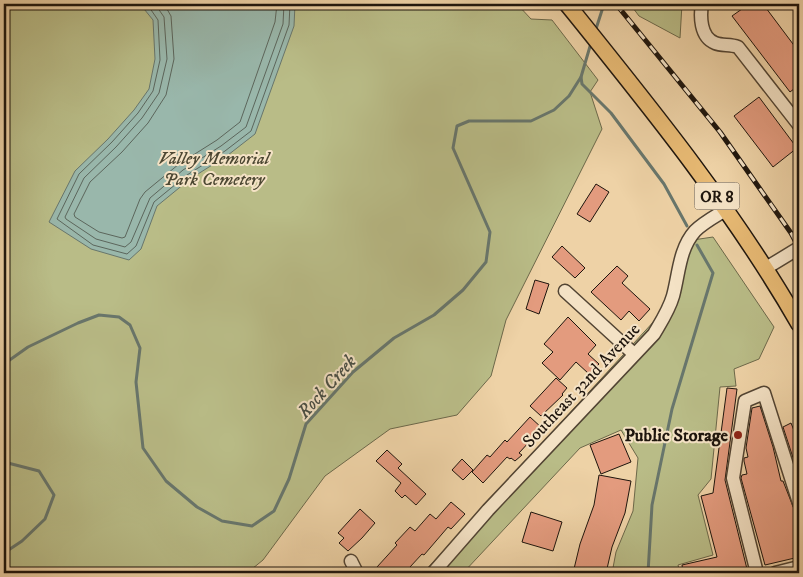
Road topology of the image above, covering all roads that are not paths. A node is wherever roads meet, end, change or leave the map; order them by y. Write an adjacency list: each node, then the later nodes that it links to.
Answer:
1 (567, 4): 4 (main road, OR 8)
2 (702, 4): 3 (street)
3 (799, 124)
4 (727, 209): 6 (main road, OR 8); 9 (street, Southeast 32nd Avenue)
5 (799, 248): 6 (street)
6 (766, 268): 8 (main road, OR 8)
7 (565, 291): 9 (street)
8 (799, 324)
9 (634, 354): 14 (street, Southeast 32nd Avenue)
10 (799, 503): 15 (street)
11 (351, 561): 13 (street)
12 (799, 567): 16 (street)
13 (357, 573)
14 (434, 573)
15 (757, 573)
16 (775, 573)

